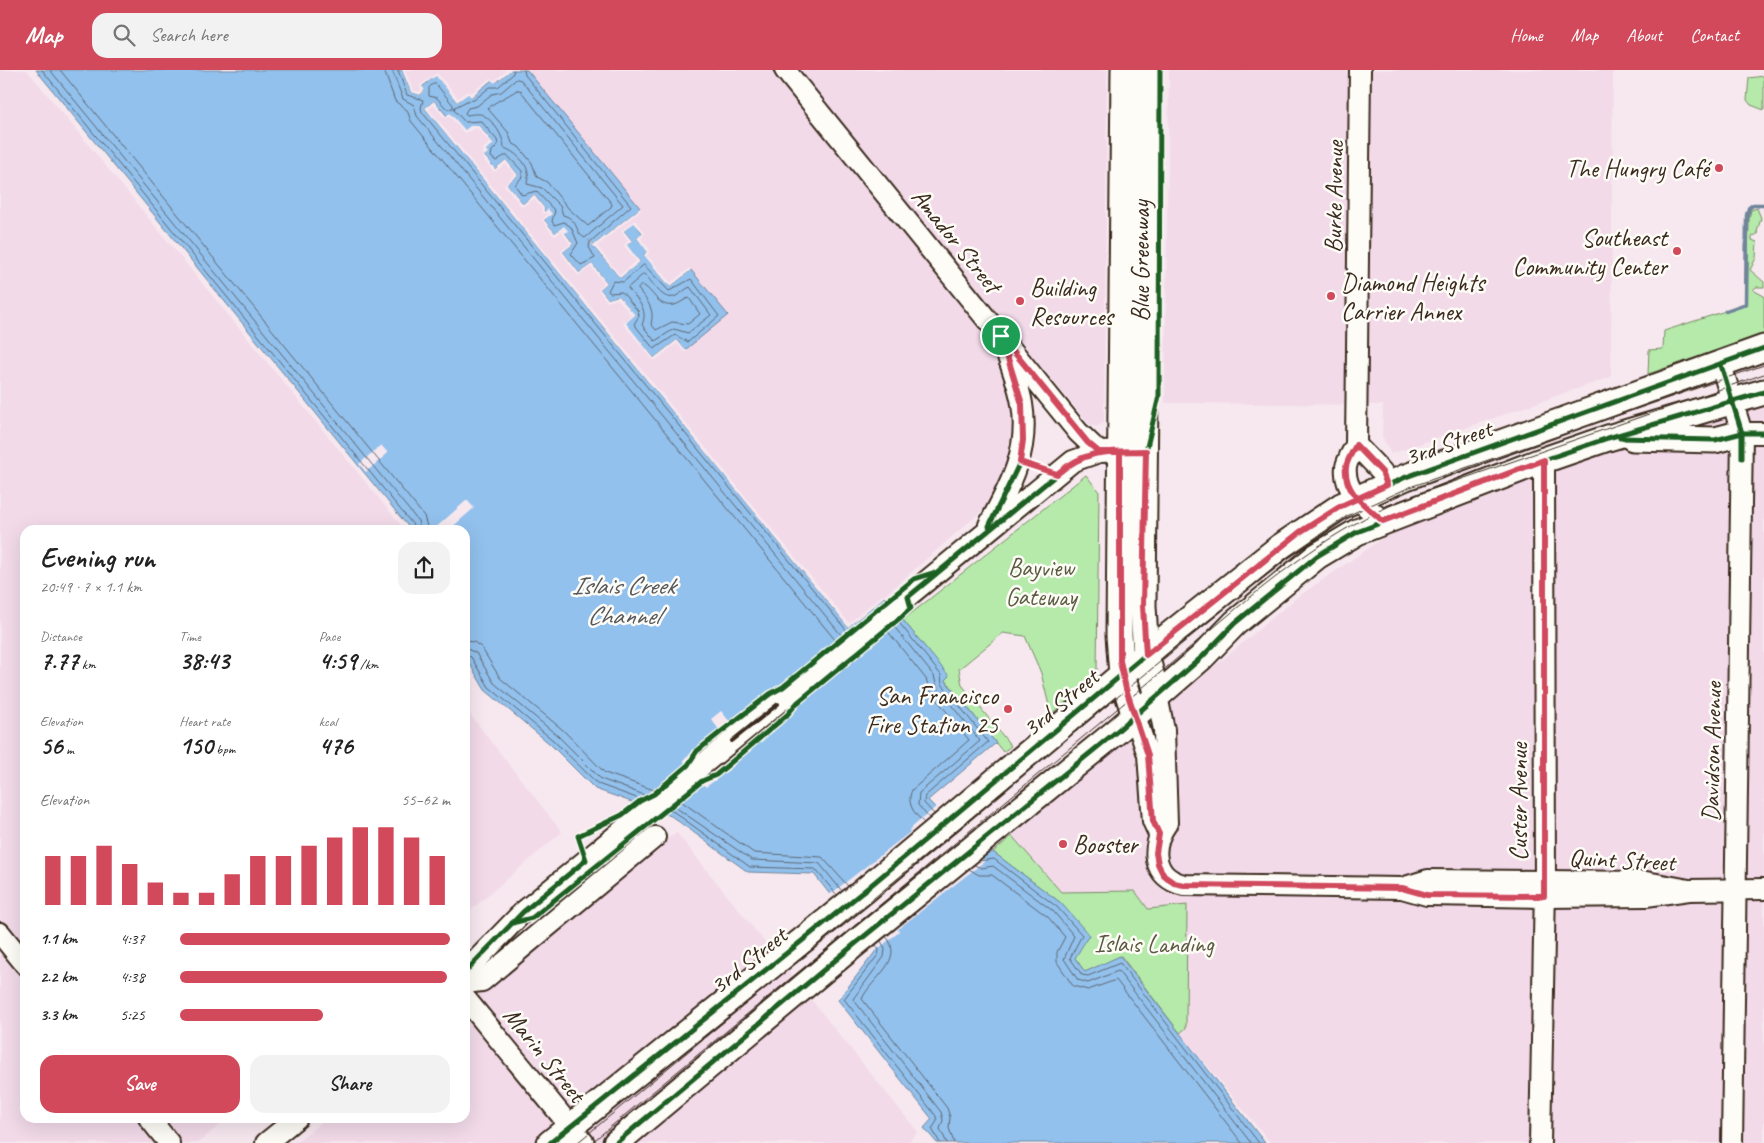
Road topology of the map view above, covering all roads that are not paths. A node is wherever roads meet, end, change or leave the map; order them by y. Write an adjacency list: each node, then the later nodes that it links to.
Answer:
1 (785, 70): 5 (street, Amador Street)
2 (1124, 70): 14 (main road)
3 (1148, 70): 13 (main road)
4 (1360, 70): 12 (street, Burke Avenue)
5 (1001, 336): 14 (street, Amador Street); 19 (street)
6 (1764, 348): 7 (main road, 3rd Street)
7 (1721, 365): 9 (street, Davidson Avenue); 16 (main road, 3rd Street)
8 (1764, 392): 9 (main road, 3rd Street)
9 (1732, 401): 10 (street, Davidson Avenue); 11 (main road, 3rd Street)
10 (1753, 433): 11 (main road); 27 (street, Davidson Avenue)
11 (1608, 438): 15 (main road, 3rd Street)
12 (1356, 445): 16 (street); 17 (street, Burke Avenue)
13 (1146, 451): 14 (street); 20 (main road)
14 (1109, 452): 19 (street); 21 (main road)
15 (1544, 460): 18 (main road, 3rd Street); 26 (street, Custer Avenue)
16 (1387, 485): 17 (main road, 3rd Street)
17 (1356, 498): 18 (street, Burke Avenue); 20 (main road, 3rd Street)
18 (1383, 521): 22 (main road, 3rd Street)
19 (984, 534): 31 (street)
20 (1146, 655): 21 (main road, 3rd Street); 22 (main road)
21 (1122, 675): 23 (main road); 36 (main road, 3rd Street)
22 (1157, 696): 23 (main road, 3rd Street); 24 (street)
23 (1135, 716): 24 (street); 40 (main road, 3rd Street)
24 (1159, 834): 26 (street, Quint Street)
25 (655, 837): 32 (street)
26 (1544, 889): 27 (street, Quint Street); 41 (street, Custer Avenue)
27 (1737, 889): 28 (street, Quint Street); 42 (street, Davidson Avenue)
28 (1764, 889)
29 (0, 933): 30 (street)
30 (20, 958)
31 (470, 967)
32 (470, 982)
33 (470, 1004): 36 (street, Marin Street)
34 (153, 1123): 37 (street)
35 (291, 1123): 38 (street)
36 (578, 1135): 39 (main road, 3rd Street)
37 (169, 1143)
38 (266, 1143)
39 (550, 1143)
40 (616, 1143)
41 (1540, 1143)
42 (1732, 1143)

